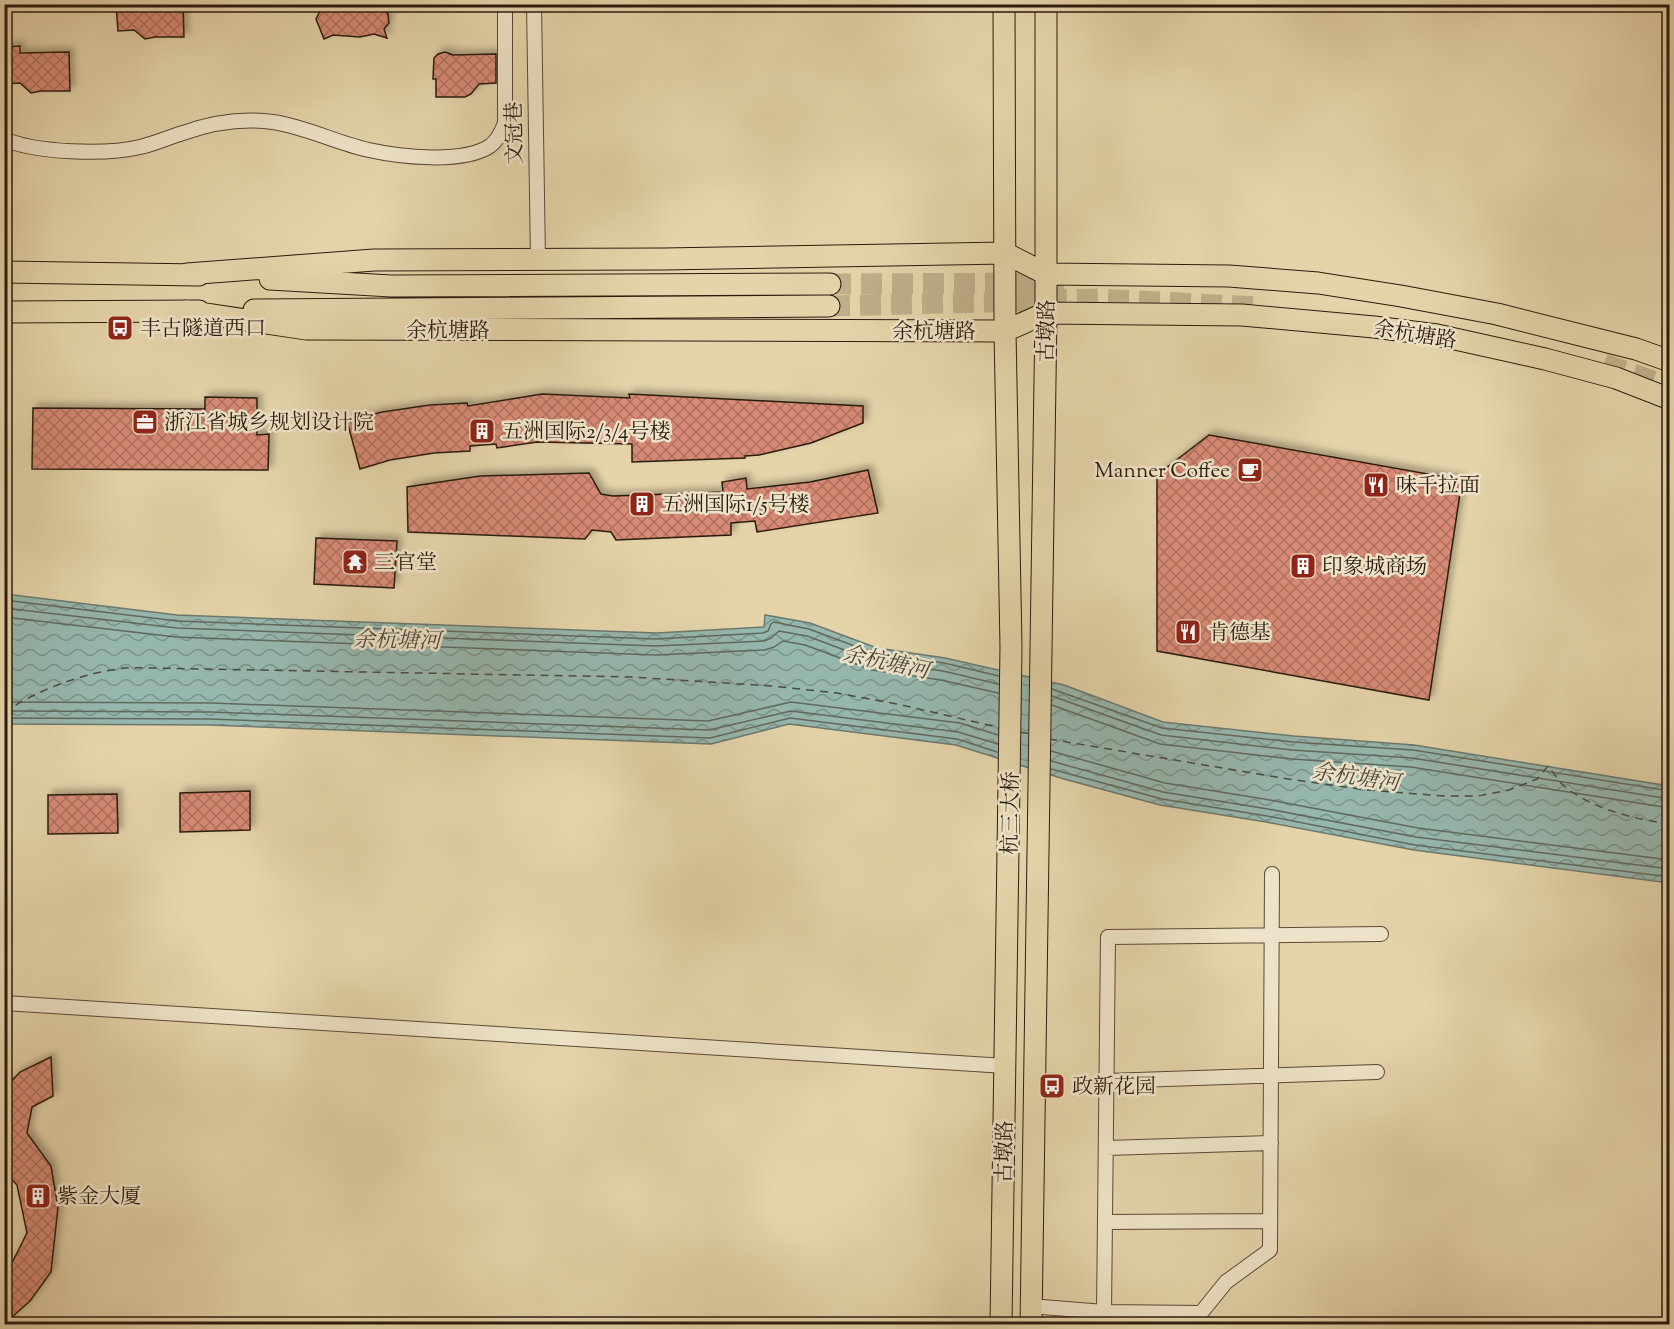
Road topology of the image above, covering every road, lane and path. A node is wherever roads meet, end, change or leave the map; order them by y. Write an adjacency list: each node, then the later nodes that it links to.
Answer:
1 (505, 4): 5 (street)
2 (534, 4): 7 (street, 文冠巷)
3 (1005, 4): 6 (main road, 古墩路)
4 (1046, 4): 10 (main road, 古墩路)
5 (4, 139)
6 (1005, 253): 7 (main road, 余杭塘路); 10 (main road, 余杭塘路); 16 (main road, 古墩路)
7 (538, 260): 9 (main road, 余杭塘路)
8 (4, 272): 9 (main road, 余杭塘路)
9 (187, 274): 11 (main road, 余杭塘路)
10 (1046, 274): 15 (main road, 古墩路); 17 (main road, 余杭塘路)
11 (830, 284)
12 (830, 306): 13 (main road, 余杭塘路)
13 (186, 311): 14 (main road, 余杭塘路); 16 (main road, 余杭塘路)
14 (4, 312)
15 (1046, 313): 16 (main road, 余杭塘路); 18 (main road, 余杭塘路); 20 (main road, 古墩路)
16 (1005, 331): 19 (main road, 古墩路)
17 (1670, 361)
18 (1670, 399)
19 (1011, 647): 24 (main road, 杭三大桥)
20 (1042, 658): 25 (main road, 杭三大桥)
21 (1272, 874): 23 (street)
22 (1380, 934): 23 (street)
23 (1272, 935): 29 (street); 30 (street)
24 (1008, 979): 27 (main road, 古墩路)
25 (1035, 979): 36 (main road, 古墩路)
26 (4, 1003): 27 (street)
27 (1006, 1065): 38 (main road, 古墩路)
28 (1377, 1072): 29 (street)
29 (1271, 1076): 30 (street); 31 (street)
30 (1106, 1081): 32 (street)
31 (1271, 1143): 32 (street); 33 (street)
32 (1106, 1148): 34 (street)
33 (1270, 1221): 34 (street); 37 (street)
34 (1105, 1222): 35 (street)
35 (1104, 1312): 36 (street); 37 (street)
36 (1030, 1315)
37 (1203, 1319)
38 (1001, 1324)

